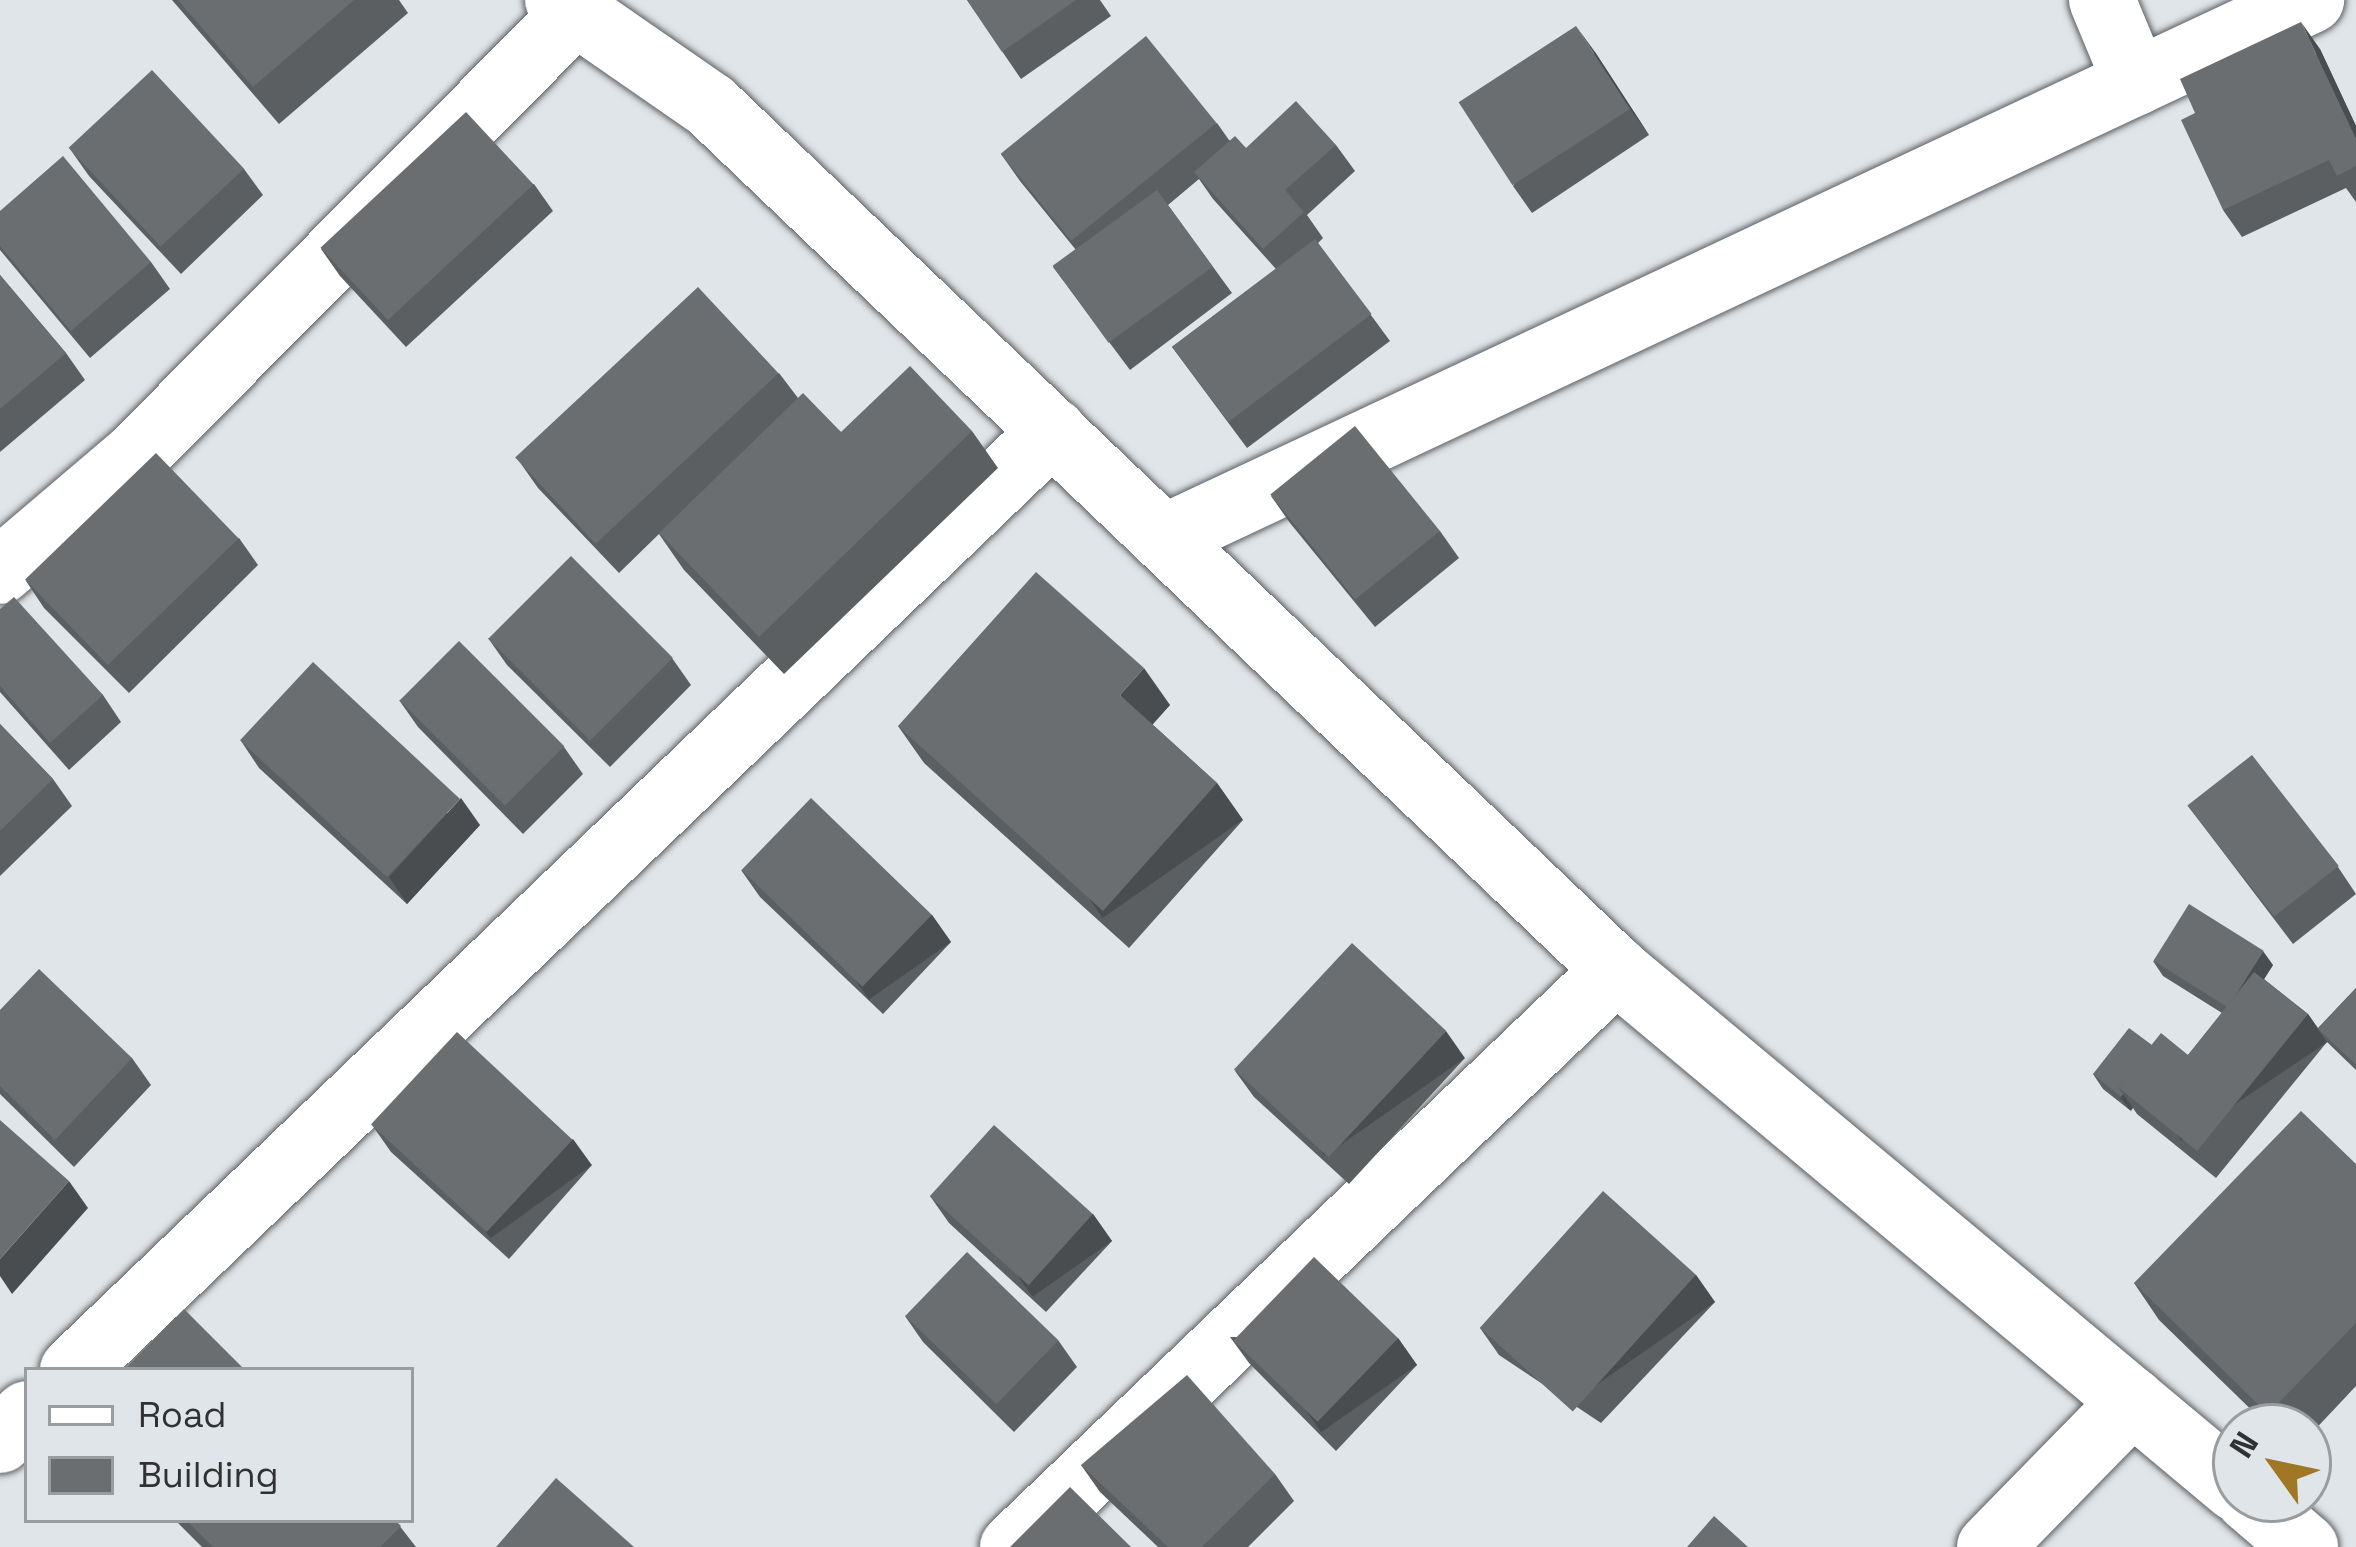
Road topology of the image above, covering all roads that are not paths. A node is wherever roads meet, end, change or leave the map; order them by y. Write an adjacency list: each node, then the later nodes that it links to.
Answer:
1 (2102, 0): 4 (street)
2 (2311, 0): 4 (street)
3 (567, 6): 5 (street); 7 (street)
4 (2136, 82): 6 (street)
5 (1053, 430): 6 (street); 9 (street)
6 (1166, 538): 8 (street)
7 (0, 571)
8 (1616, 970): 10 (street); 15 (street)
9 (76, 1367)
10 (2133, 1401): 13 (street); 16 (street)
11 (24, 1417): 12 (street)
12 (0, 1440)
13 (2212, 1468)
14 (2278, 1523): 17 (street)
15 (1013, 1547)
16 (1990, 1547)
17 (2306, 1547)

